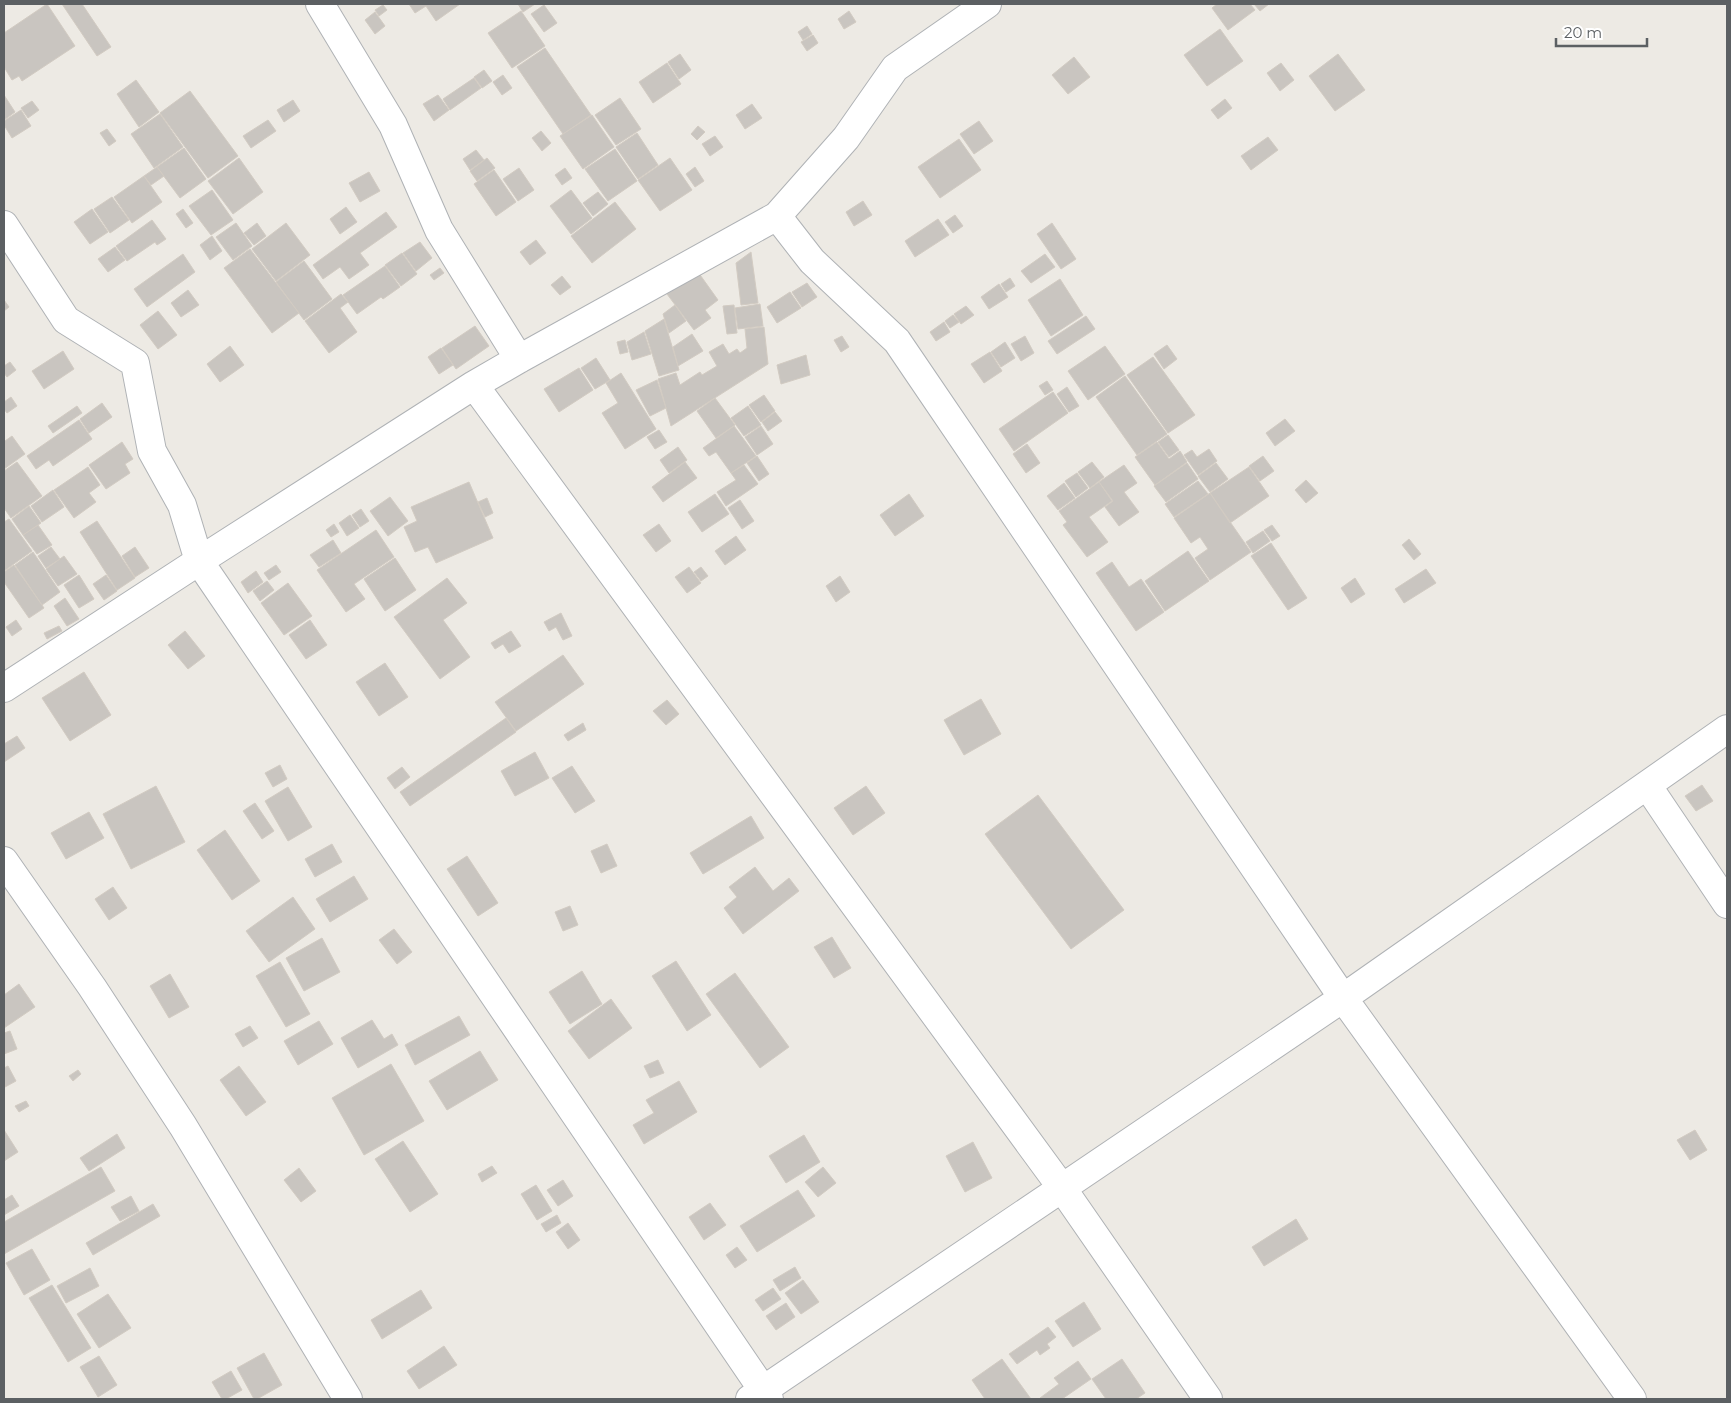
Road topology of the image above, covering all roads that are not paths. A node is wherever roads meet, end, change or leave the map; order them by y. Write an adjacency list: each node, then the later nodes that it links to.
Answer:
1 (320, 4): 5 (street)
2 (987, 4): 3 (street)
3 (777, 216): 5 (street); 13 (street)
4 (4, 226): 7 (street)
5 (519, 359): 6 (street)
6 (474, 386): 7 (street); 14 (street)
7 (198, 561): 8 (street); 15 (street)
8 (4, 688)
9 (1727, 729): 10 (street)
10 (1647, 785): 12 (street); 13 (street)
11 (4, 861): 16 (street)
12 (1727, 904)
13 (1343, 998): 14 (street); 18 (street)
14 (1062, 1188): 15 (street); 17 (street)
15 (761, 1396)
16 (348, 1399)
17 (1208, 1399)
18 (1632, 1399)

